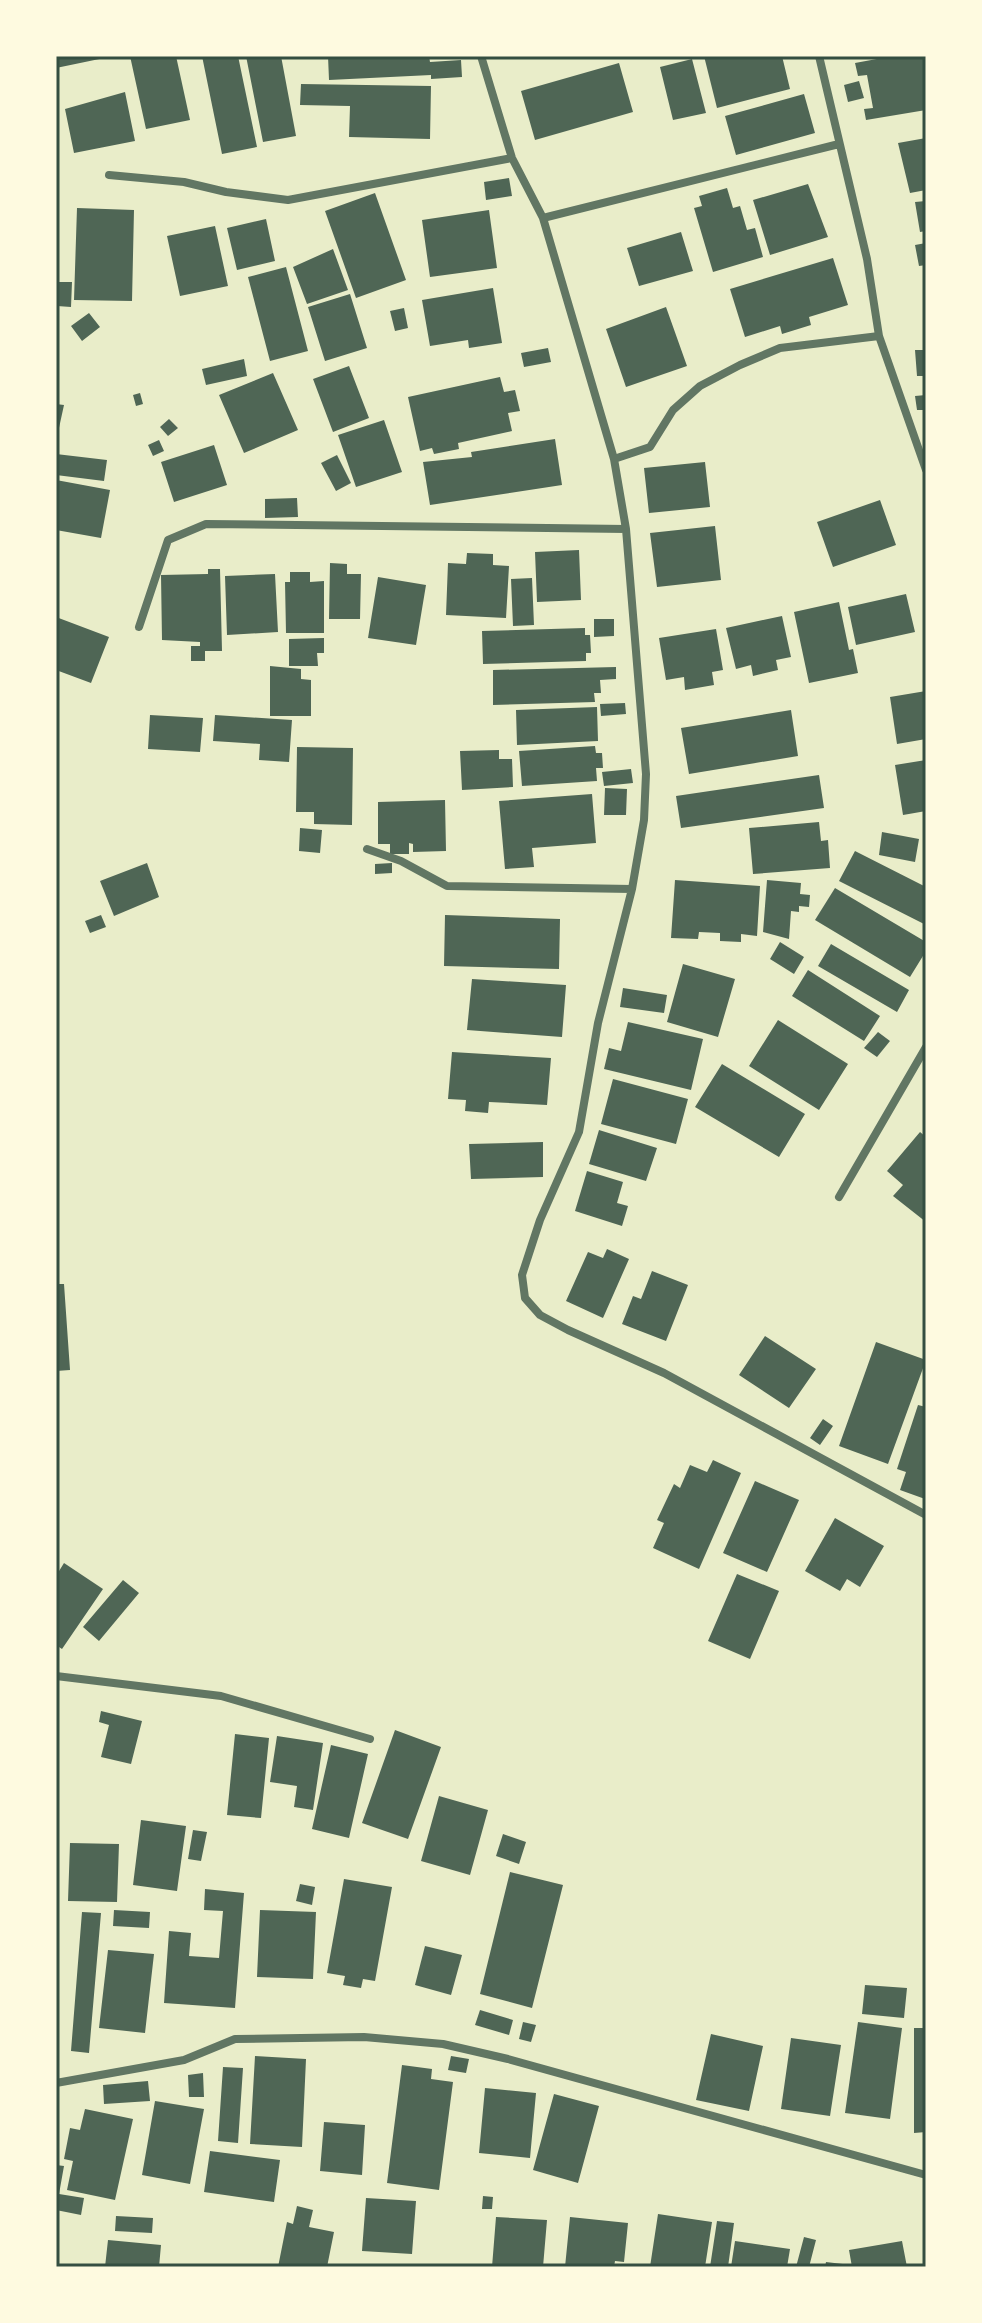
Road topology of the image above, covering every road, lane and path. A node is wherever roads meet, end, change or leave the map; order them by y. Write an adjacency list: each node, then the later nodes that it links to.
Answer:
1 (481, 56): 4 (street)
2 (819, 56): 3 (street)
3 (839, 144): 6 (street); 7 (street)
4 (512, 158): 5 (street); 6 (street)
5 (109, 175)
6 (543, 218): 8 (street)
7 (879, 336): 8 (street); 9 (street)
8 (614, 459): 10 (street)
9 (926, 470)
10 (626, 529): 11 (street); 13 (street)
11 (139, 627)
12 (367, 849): 13 (street)
13 (632, 889): 16 (street)
14 (926, 1047): 15 (street)
15 (839, 1197)
16 (926, 1515)
17 (56, 1676): 18 (street)
18 (370, 1739)
19 (56, 2083): 20 (street)
20 (926, 2175)

